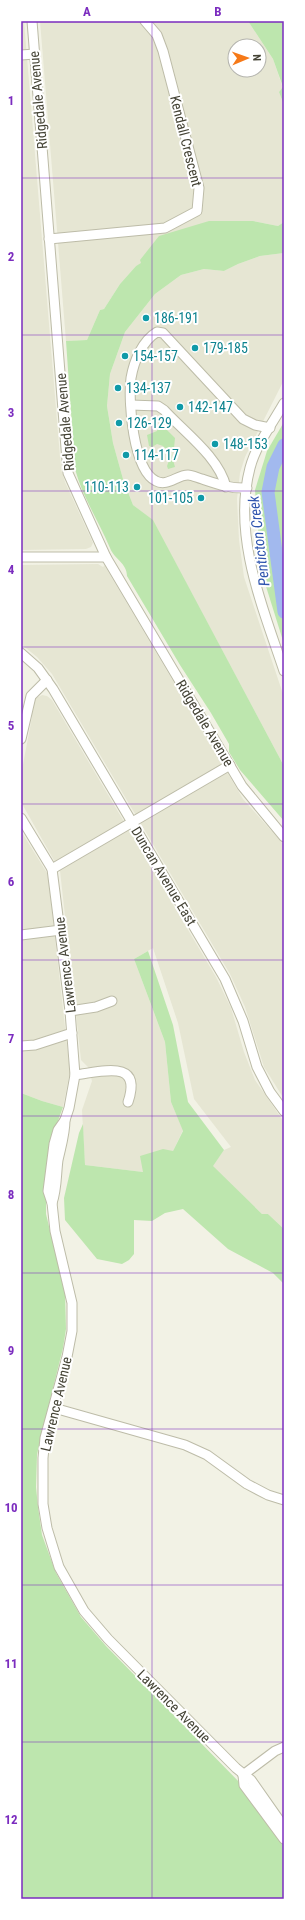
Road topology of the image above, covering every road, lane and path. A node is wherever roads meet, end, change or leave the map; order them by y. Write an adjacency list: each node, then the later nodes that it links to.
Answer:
1 (32, 21): 3 (street, Ridgedale Avenue)
2 (145, 21): 5 (street, Kendall Crescent)
3 (35, 54): 4 (street); 5 (street, Ridgedale Avenue)
4 (21, 55)
5 (50, 239): 12 (street, Ridgedale Avenue)
6 (284, 403): 8 (street)
7 (132, 405): 8 (street); 9 (street); 9 (street)
8 (270, 428): 10 (street)
9 (226, 487): 10 (street)
10 (246, 488): 14 (street)
11 (21, 557): 12 (street)
12 (106, 557): 17 (street, Ridgedale Avenue)
13 (21, 653): 15 (street, Duncan Avenue East)
14 (284, 671)
15 (47, 680): 16 (street); 19 (street, Duncan Avenue East)
16 (21, 739)
17 (230, 765): 19 (street); 20 (street, Ridgedale Avenue)
18 (21, 818): 21 (street, Lawrence Avenue)
19 (132, 822): 21 (street); 30 (street, Duncan Avenue East)
20 (284, 837)
21 (52, 869): 22 (street, Lawrence Avenue)
22 (61, 930): 23 (street); 25 (street, Lawrence Avenue)
23 (21, 935)
24 (112, 1001): 25 (street)
25 (70, 1011): 26 (street, Lawrence Avenue)
26 (72, 1033): 27 (street); 28 (street, Lawrence Avenue)
27 (21, 1046)
28 (75, 1075): 29 (street); 31 (street, Lawrence Avenue)
29 (128, 1102)
30 (283, 1108)
31 (54, 1408): 32 (street); 34 (street, Lawrence Avenue)
32 (284, 1500)
33 (284, 1747): 34 (street)
34 (242, 1775): 35 (street, Lawrence Avenue); 36 (street, Lawrence Avenue)
35 (284, 1827)
36 (284, 1839)

